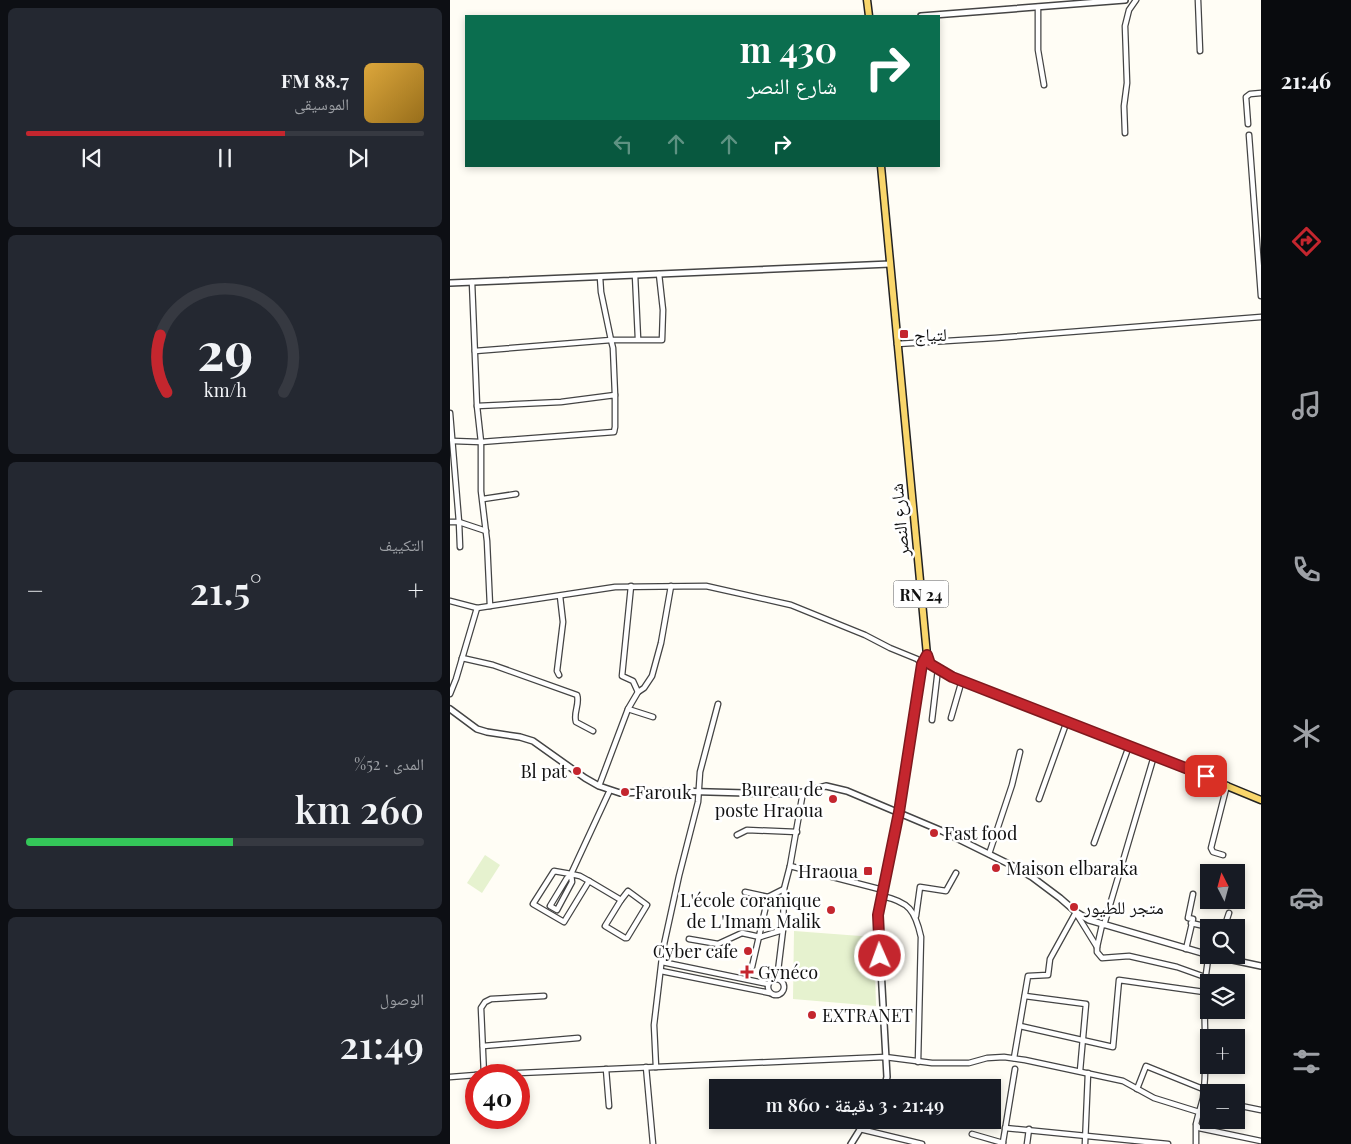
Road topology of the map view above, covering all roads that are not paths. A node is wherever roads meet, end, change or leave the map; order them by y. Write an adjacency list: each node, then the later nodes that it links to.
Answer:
1 (867, 0): 6 (main road)
2 (1125, 0): 5 (street)
3 (1136, 0): 12 (street)
4 (1198, 0): 8 (street)
5 (1038, 7): 7 (street); 9 (street)
6 (868, 15)
7 (934, 15)
8 (1200, 51)
9 (1044, 85)
10 (1261, 93): 11 (street)
11 (1248, 124)
12 (1125, 133)
13 (1249, 135): 21 (street)
14 (880, 167): 15 (main road, شارع النصر / RN 24)
15 (890, 264): 16 (street); 25 (main road, شارع النصر / RN 24)
16 (659, 274): 17 (street); 23 (street)
17 (635, 275): 18 (street); 23 (street)
18 (600, 277): 19 (street); 24 (street)
19 (472, 282): 20 (street); 26 (street)
20 (450, 283)
21 (1261, 296)
22 (1261, 317): 25 (street)
23 (638, 339): 24 (street)
24 (611, 340): 26 (street); 27 (street)
25 (897, 344): 44 (main road, شارع النصر / RN 24)
26 (475, 351): 28 (street)
27 (615, 395): 28 (street); 31 (street)
28 (477, 406): 31 (street)
29 (450, 413): 30 (street)
30 (453, 440): 31 (street); 35 (street)
31 (481, 442): 33 (street)
32 (516, 494): 33 (street)
33 (483, 499): 36 (street)
34 (450, 522): 35 (street)
35 (460, 522): 36 (street); 37 (street)
36 (486, 531): 42 (street)
37 (460, 547)
38 (631, 586): 39 (street); 40 (street); 50 (street)
39 (671, 586): 46 (street); 50 (street)
40 (560, 596): 42 (street); 48 (street)
41 (450, 601): 43 (street)
42 (490, 606): 43 (street)
43 (477, 608): 45 (street)
44 (927, 655): 46 (street); 47 (main road)
45 (462, 658): 51 (street); 59 (street)
46 (922, 664): 70 (street)
47 (938, 669): 49 (main road); 57 (street)
48 (559, 675)
49 (962, 680): 56 (street); 58 (main road)
50 (638, 692): 54 (street)
51 (450, 694)
52 (718, 704): 66 (street)
53 (450, 709): 64 (street)
54 (628, 709): 55 (street); 64 (street)
55 (653, 717)
56 (950, 718)
57 (932, 720)
58 (1067, 721): 60 (main road); 68 (street)
59 (593, 731)
60 (1129, 746): 62 (main road); 73 (street)
61 (1020, 752): 74 (street)
62 (1154, 756): 63 (main road); 91 (street)
63 (1227, 785): 69 (main road); 75 (street)
64 (598, 786): 65 (street)
65 (610, 790): 66 (street); 78 (street)
66 (698, 791): 67 (street); 99 (street)
67 (803, 792): 70 (street); 71 (street)
68 (1039, 799)
69 (1261, 800)
70 (899, 812): 74 (street); 82 (street)
71 (797, 832): 72 (street); 76 (street)
72 (736, 835)
73 (1094, 843)
74 (989, 854): 86 (street)
75 (1223, 855)
76 (790, 866): 80 (street); 82 (street)
77 (956, 873): 88 (street)
78 (571, 874): 78 (street); 79 (street); 79 (street)
79 (589, 881): 85 (street)
80 (784, 889): 84 (street); 93 (street)
81 (746, 892): 84 (street)
82 (882, 893): 88 (street); 116 (street)
83 (1194, 894): 90 (street)
84 (768, 896): 94 (street)
85 (621, 900): 85 (street)
86 (1076, 912): 91 (street); 96 (street); 110 (street)
87 (1229, 913): 89 (street)
88 (916, 917): 118 (street)
89 (1227, 919)
90 (1191, 923): 92 (street); 97 (street)
91 (1103, 925): 96 (street); 97 (street)
92 (1200, 925)
93 (783, 930): 94 (street); 105 (street)
94 (760, 937): 95 (street); 102 (street)
95 (689, 939)
96 (1096, 948): 104 (street)
97 (1186, 949): 98 (street)
98 (1200, 953)
99 (662, 962): 103 (street); 106 (street)
100 (1245, 963): 101 (street)
101 (1261, 966)
102 (752, 967)
103 (661, 971): 108 (street); 121 (street)
104 (1200, 975)
105 (778, 979): 106 (street); 108 (street)
106 (768, 984): 108 (street)
107 (1200, 991): 114 (street)
108 (770, 993)
109 (544, 996): 115 (street)
110 (1025, 996): 112 (street); 114 (street)
111 (1204, 1019): 130 (street)
112 (1020, 1026): 114 (street); 117 (street)
113 (578, 1038): 115 (street)
114 (1082, 1041): 124 (street)
115 (483, 1046): 119 (street)
116 (885, 1057): 118 (street); 121 (street); 129 (street)
117 (1014, 1058): 118 (street); 124 (street)
118 (918, 1062)
119 (484, 1064)
120 (646, 1067): 121 (street); 122 (street); 146 (street)
121 (656, 1067)
122 (606, 1069): 125 (street); 133 (street)
123 (1015, 1069): 139 (street)
124 (1080, 1072): 126 (street)
125 (530, 1073)
126 (1088, 1073): 131 (street); 143 (street)
127 (465, 1076): 128 (street)
128 (450, 1077)
129 (886, 1079)
130 (1203, 1084)
131 (1137, 1088): 132 (street); 137 (street)
132 (1200, 1088)
133 (609, 1106)
134 (1245, 1107): 136 (street)
135 (1200, 1108): 137 (street)
136 (1261, 1110)
137 (1199, 1112): 138 (street)
138 (1196, 1124): 144 (street); 153 (street)
139 (1005, 1128): 141 (street); 145 (street)
140 (860, 1130): 147 (street); 148 (street)
141 (1029, 1130): 143 (street); 149 (street)
142 (972, 1134): 145 (street)
143 (1085, 1136): 150 (street); 151 (street)
144 (1261, 1141)
145 (1003, 1143)
146 (652, 1144)
147 (851, 1144)
148 (922, 1144)
149 (1027, 1144)
150 (1085, 1144)
151 (1163, 1144): 152 (street)
152 (1168, 1144)
153 (1196, 1144)

